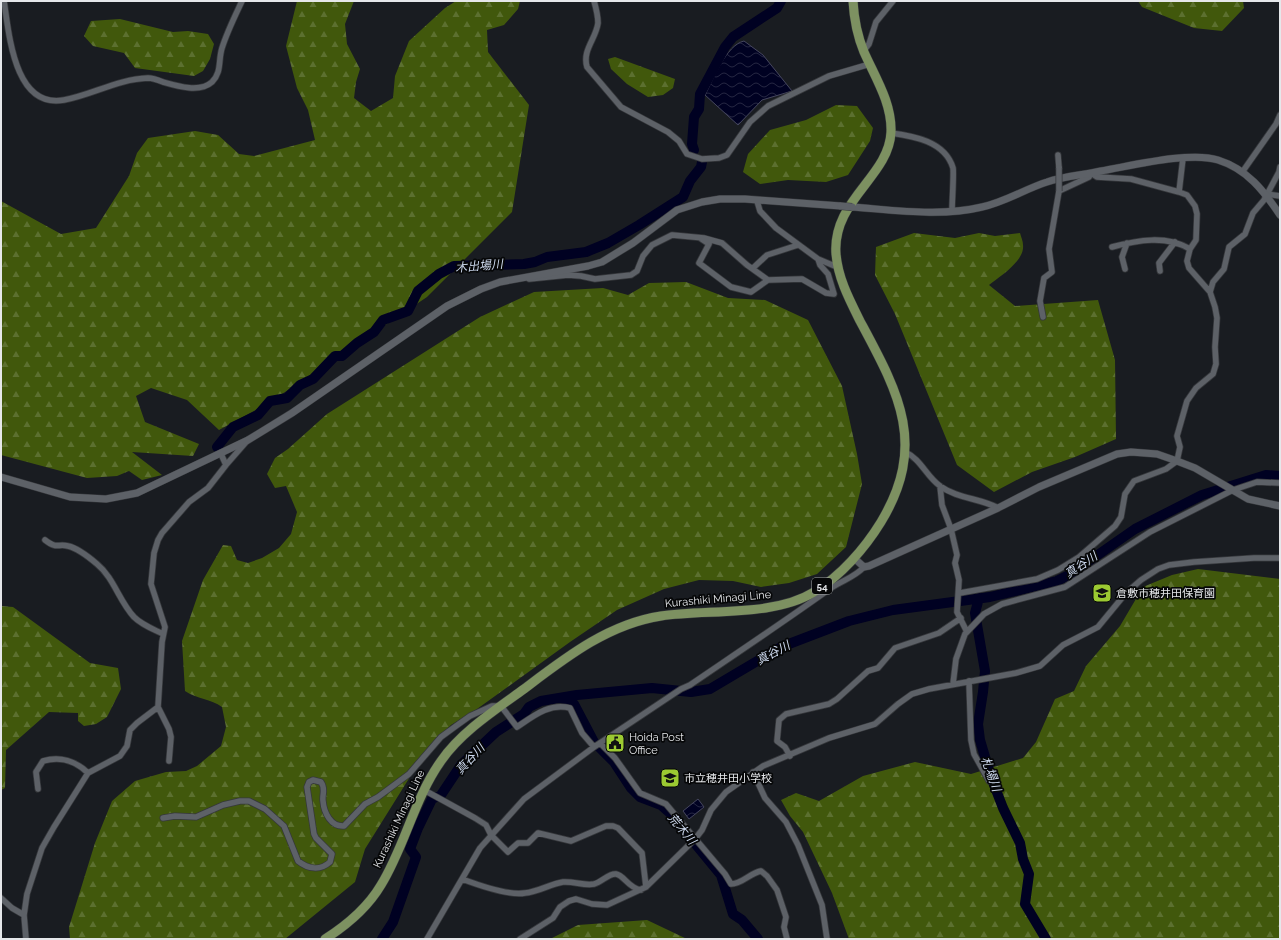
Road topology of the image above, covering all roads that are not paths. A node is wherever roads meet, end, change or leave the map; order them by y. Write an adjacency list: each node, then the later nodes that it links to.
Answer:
1 (4, 1): 2 (street)
2 (242, 1)
3 (594, 1): 7 (street)
4 (853, 1): 6 (main road, Kurashiki Minagi Line / 54)
5 (893, 1): 6 (street)
6 (863, 49): 7 (main road, Kurashiki Minagi Line / 54)
7 (870, 64): 10 (main road, Kurashiki Minagi Line / 54)
8 (1280, 115): 9 (street)
9 (1278, 126): 14 (street)
10 (891, 133): 21 (street); 30 (main road, Kurashiki Minagi Line / 54)
11 (1058, 155): 16 (street, bridge)
12 (1183, 158): 14 (street); 15 (street); 17 (street)
13 (1280, 167): 18 (street)
14 (1243, 171): 18 (street)
15 (1091, 173): 16 (street); 17 (street); 21 (street)
16 (1059, 191): 37 (street)
17 (1179, 192): 28 (street)
18 (1266, 194): 19 (street); 22 (street); 36 (street)
19 (1280, 196)
20 (757, 201): 21 (street, bridge); 26 (street); 34 (street)
21 (952, 211)
22 (1280, 215)
23 (699, 237): 31 (street); 34 (street); 35 (street)
24 (1175, 242): 25 (street); 28 (street); 33 (street)
25 (1127, 243): 27 (street); 32 (street)
26 (798, 245): 29 (street); 31 (street)
27 (1112, 246)
28 (1190, 249): 36 (street)
29 (818, 259): 30 (street); 35 (street)
30 (837, 267): 39 (main road, Kurashiki Minagi Line / 54)
31 (753, 268): 35 (street)
32 (1125, 269)
33 (1160, 271)
34 (518, 278): 38 (street)
35 (768, 280)
36 (1210, 292): 41 (street)
37 (1043, 317)
38 (248, 440): 40 (street); 42 (street)
39 (905, 452): 45 (street); 51 (main road, Kurashiki Minagi Line / 54)
40 (221, 454): 42 (street); 43 (street)
41 (1177, 461): 46 (street); 48 (street); 54 (street)
42 (226, 465): 57 (street)
43 (1, 477)
44 (1280, 483): 46 (street)
45 (940, 486): 48 (street); 49 (street)
46 (1231, 489): 47 (street); 56 (street)
47 (1280, 506)
48 (998, 508): 49 (street)
49 (951, 529): 53 (street); 54 (street)
50 (45, 540): 57 (street)
51 (854, 558): 53 (street); 61 (main road, Kurashiki Minagi Line / 54)
52 (1280, 558): 58 (street)
53 (864, 566): 62 (street)
54 (960, 593): 55 (street)
55 (960, 618): 56 (street); 63 (street)
56 (967, 632): 59 (street)
57 (163, 634): 60 (street)
58 (969, 682): 59 (street); 67 (street)
59 (953, 684): 63 (street)
60 (158, 707): 64 (street); 66 (street)
61 (503, 709): 62 (street); 69 (main road, Kurashiki Minagi Line / 54); 70 (street)
62 (597, 745): 71 (street); 72 (street)
63 (790, 756): 65 (street)
64 (169, 761)
65 (753, 772): 72 (street); 82 (street)
66 (88, 773): 68 (street); 76 (street)
67 (989, 781)
68 (38, 789)
69 (427, 791): 71 (street); 78 (main road, Kurashiki Minagi Line / 54)
70 (163, 818)
71 (491, 835): 73 (street); 74 (street)
72 (693, 841): 74 (street); 81 (street)
73 (462, 879): 74 (street); 79 (street)
74 (644, 888): 80 (street)
75 (1, 898): 76 (street)
76 (24, 915): 77 (street)
77 (26, 939)
78 (325, 939)
79 (427, 939)
80 (520, 939)
81 (787, 939)
82 (827, 939)

